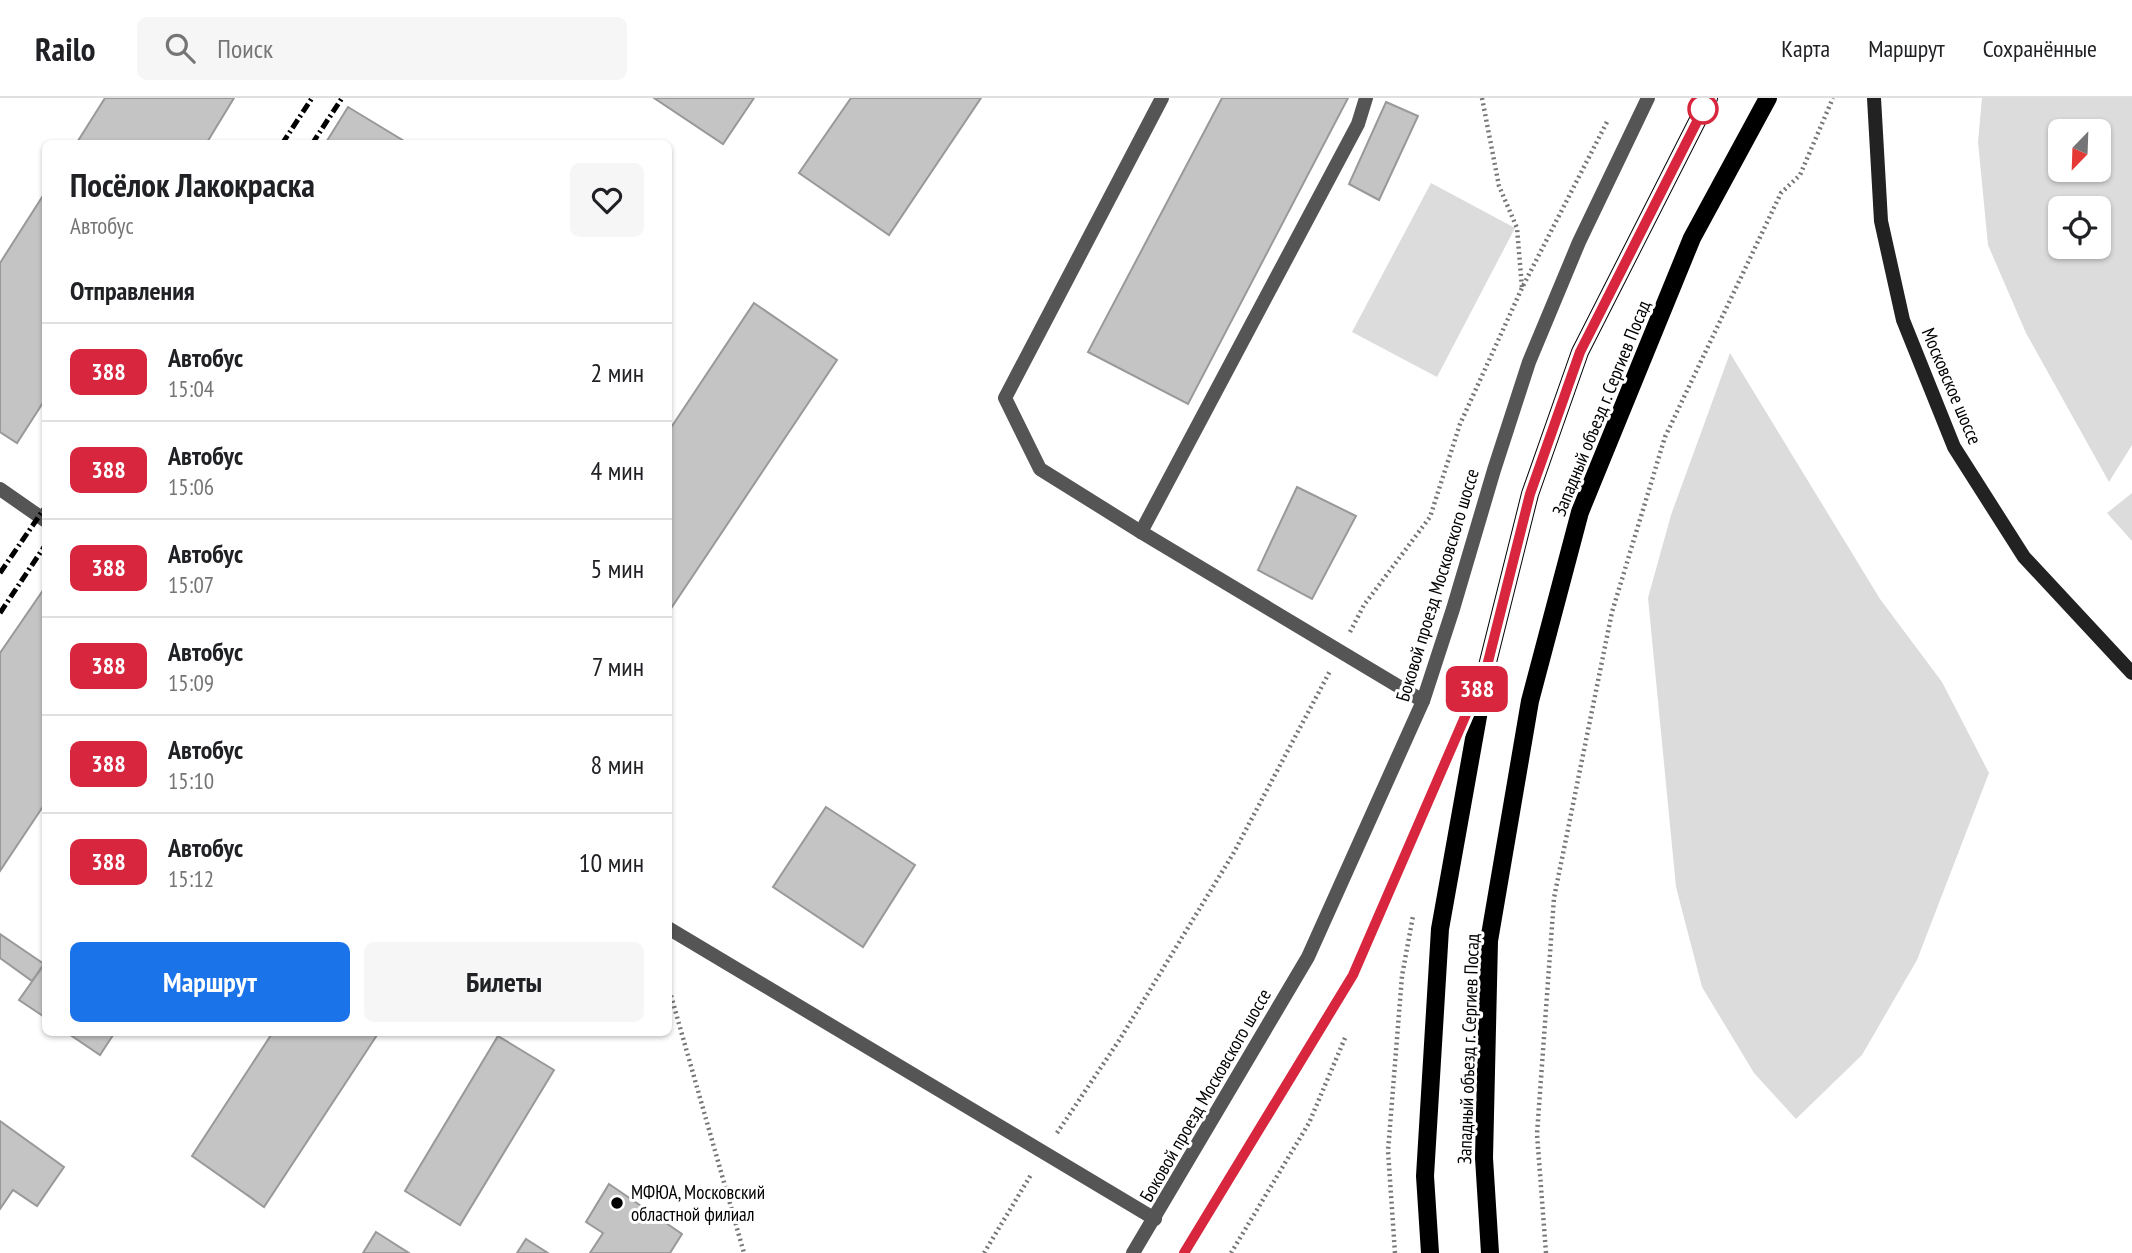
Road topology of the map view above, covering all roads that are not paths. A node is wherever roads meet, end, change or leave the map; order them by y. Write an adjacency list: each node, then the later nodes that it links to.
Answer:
1 (1162, 98): 9 (street)
2 (1366, 98): 9 (street)
3 (1648, 98): 12 (street, Боковой проезд Московского шоссе)
4 (1709, 98): 10 (main road, Западный объезд г. Сергиев Посад)
5 (1768, 98): 18 (main road, Западный объезд г. Сергиев Посад)
6 (1874, 98): 11 (main road, Московское шоссе)
7 (0, 489): 8 (street)
8 (42, 518)
9 (1141, 532): 12 (street)
10 (1487, 666): 16 (main road); 17 (main road, Западный объезд г. Сергиев Посад)
11 (2132, 674)
12 (1423, 701): 14 (street, Боковой проезд Московского шоссе)
13 (672, 930): 14 (street)
14 (1154, 1219): 15 (street, Боковой проезд Московского шоссе)
15 (1133, 1253)
16 (1184, 1253)
17 (1430, 1253)
18 (1490, 1253)

